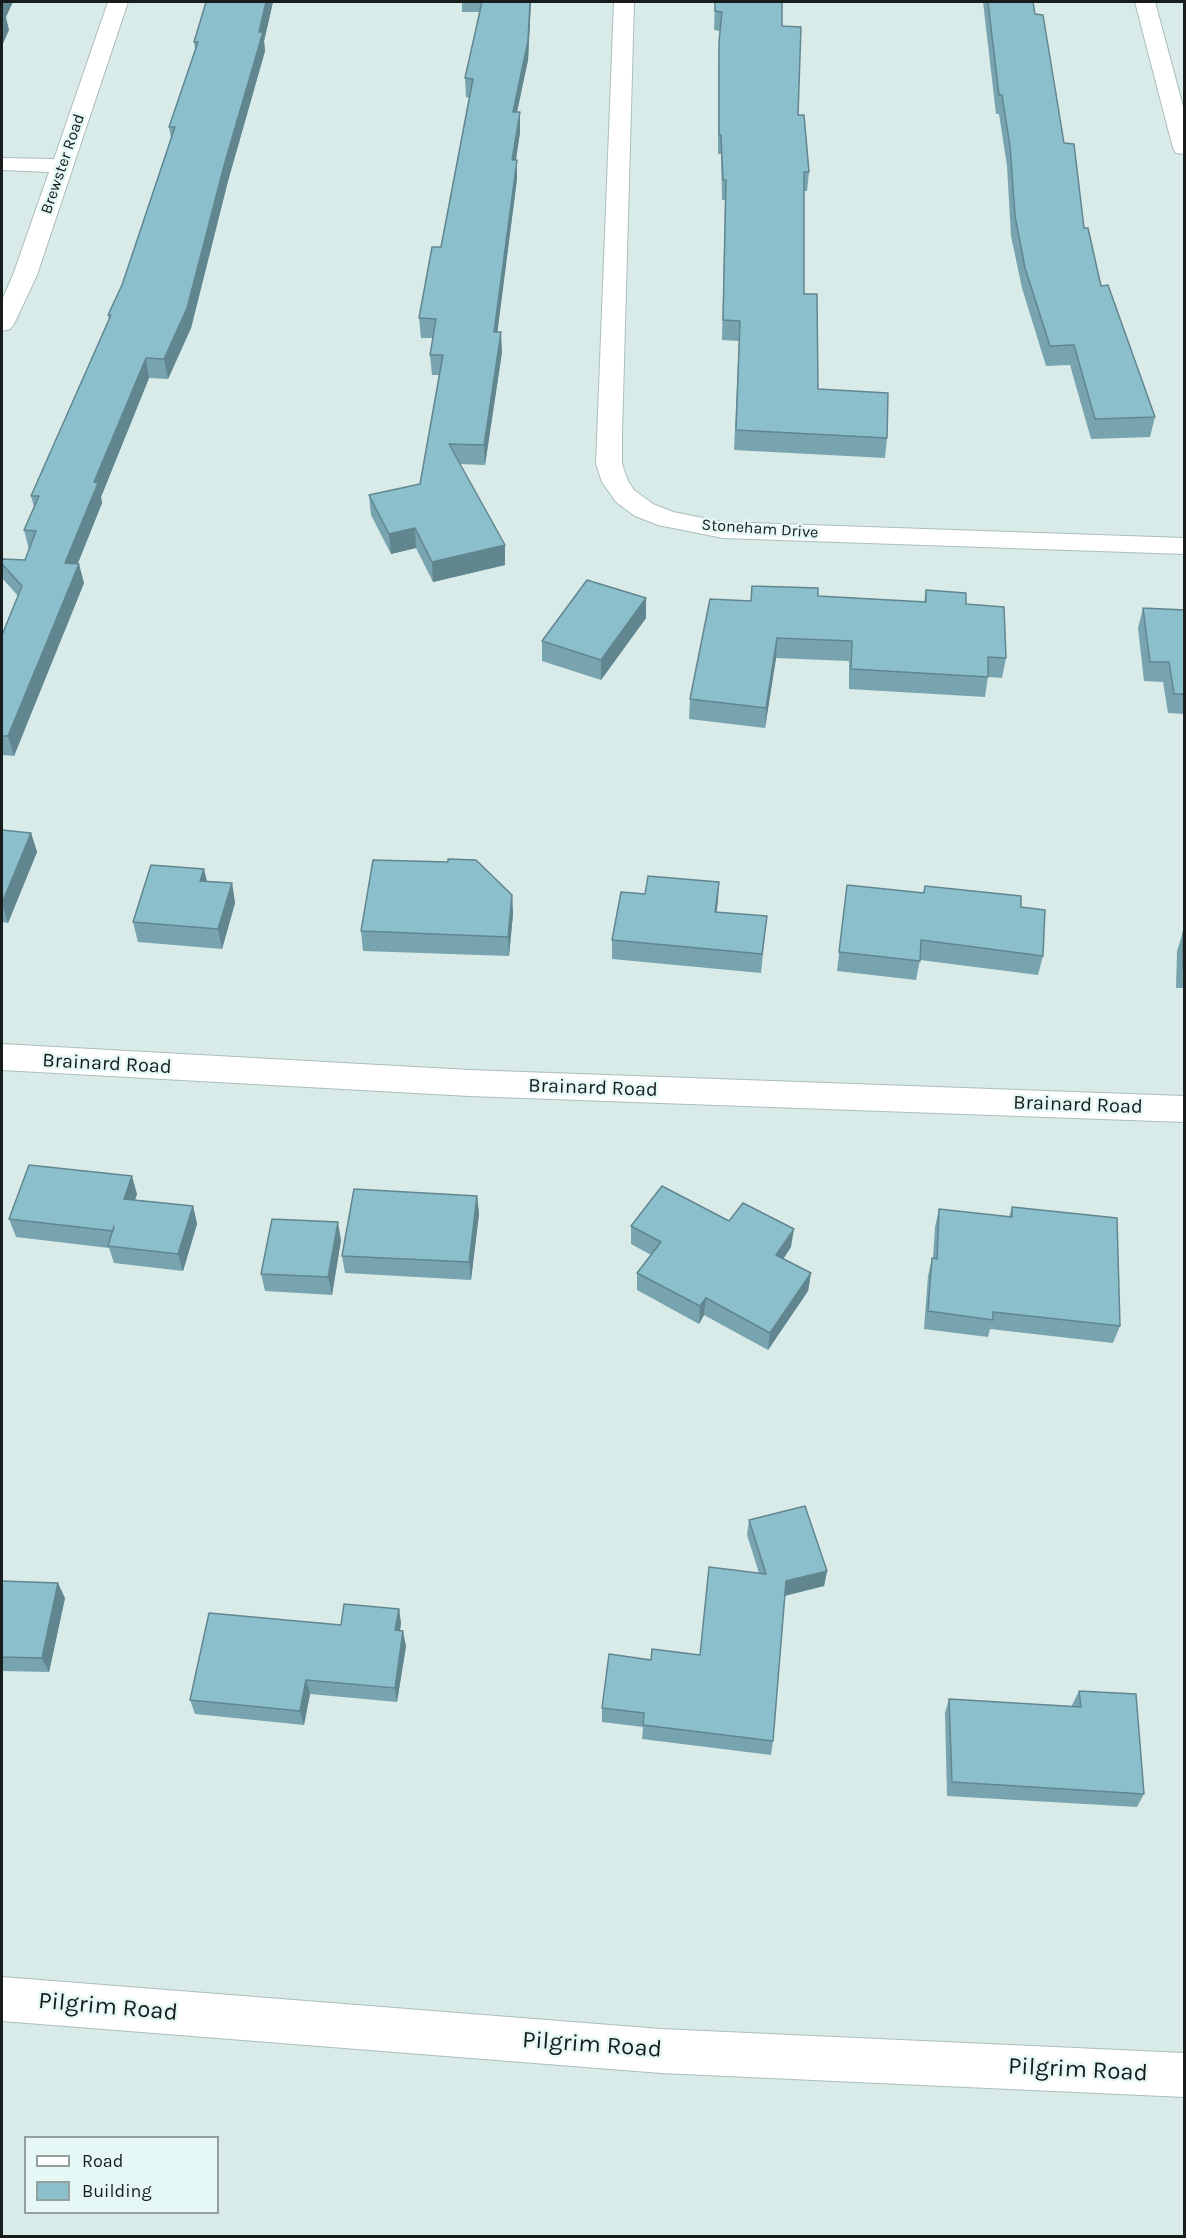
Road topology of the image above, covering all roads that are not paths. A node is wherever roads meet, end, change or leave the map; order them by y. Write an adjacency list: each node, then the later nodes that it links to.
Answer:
1 (118, 2): 6 (street, Brewster Road)
2 (624, 2): 8 (street, Stoneham Drive)
3 (1145, 2): 4 (street)
4 (1185, 148)
5 (2, 164): 6 (street)
6 (62, 166): 7 (street, Brewster Road)
7 (2, 324)
8 (1185, 546)
9 (2, 1058): 10 (street, Brainard Road)
10 (1185, 1109)
11 (2, 1999): 12 (street, Pilgrim Road)
12 (1185, 2075)

